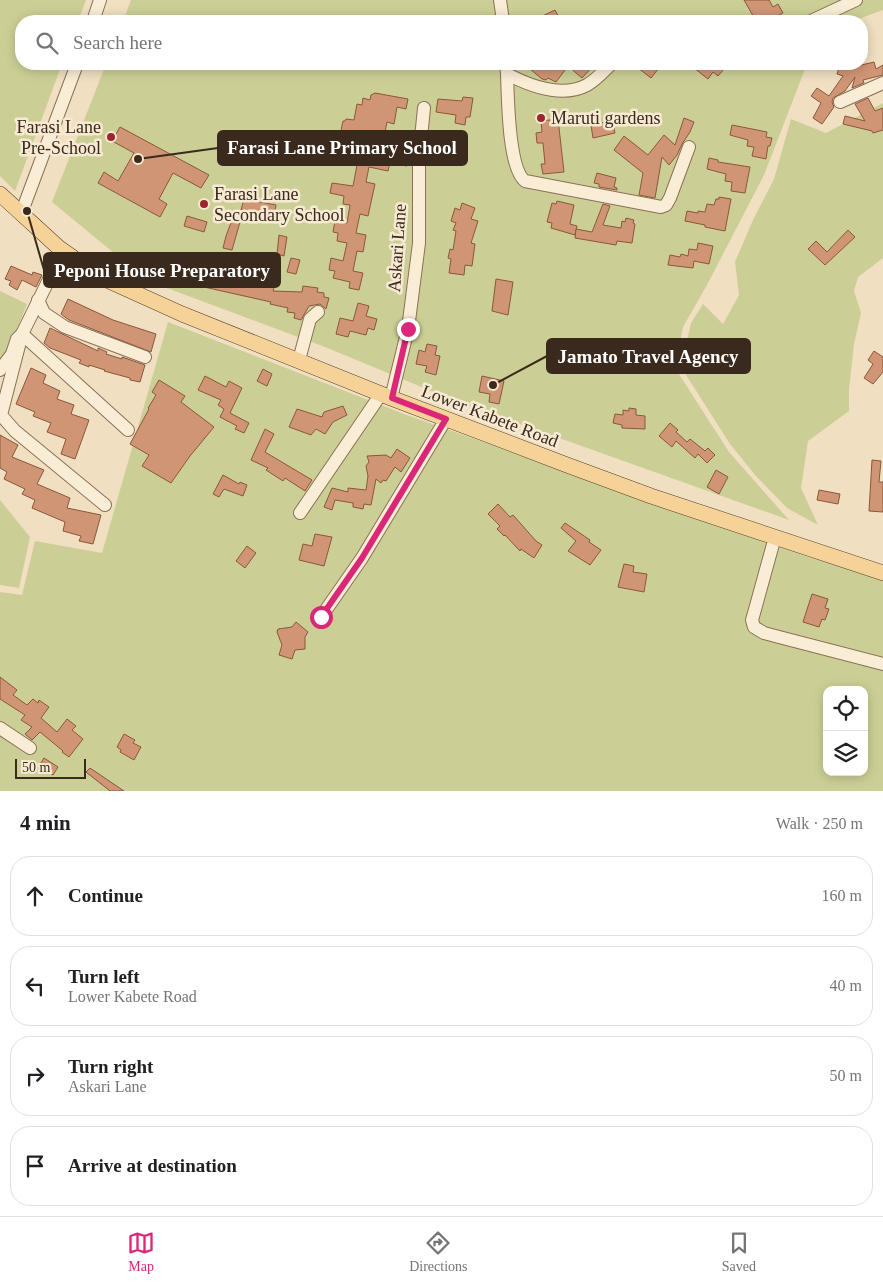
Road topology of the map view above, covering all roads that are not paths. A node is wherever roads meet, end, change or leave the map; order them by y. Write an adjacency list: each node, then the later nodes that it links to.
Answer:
1 (100, 0): 4 (street)
2 (500, 0): 5 (street)
3 (856, 0): 6 (street)
4 (95, 15)
5 (501, 15)
6 (824, 15)
7 (75, 70): 16 (street)
8 (507, 70): 14 (street)
9 (509, 70): 10 (street)
10 (605, 70)
11 (883, 83): 12 (street)
12 (840, 102)
13 (424, 108): 24 (street, Askari Lane)
14 (689, 147)
15 (0, 194): 16 (main road, Lower Kabete Road)
16 (22, 214): 17 (main road, Lower Kabete Road)
17 (63, 251): 18 (street); 22 (main road, Lower Kabete Road)
18 (38, 300): 20 (street); 21 (street)
19 (318, 312): 22 (street)
20 (22, 334): 23 (street); 26 (street); 27 (street)
21 (146, 357)
22 (299, 360): 24 (main road, Lower Kabete Road)
23 (0, 370)
24 (386, 396): 25 (main road, Lower Kabete Road); 28 (street)
25 (446, 419): 29 (main road, Lower Kabete Road); 31 (street)
26 (128, 430)
27 (105, 504)
28 (300, 513)
29 (776, 537): 30 (main road, Lower Kabete Road); 32 (street)
30 (883, 573)
31 (321, 617)
32 (883, 664)
33 (0, 728): 34 (street)
34 (30, 748)

